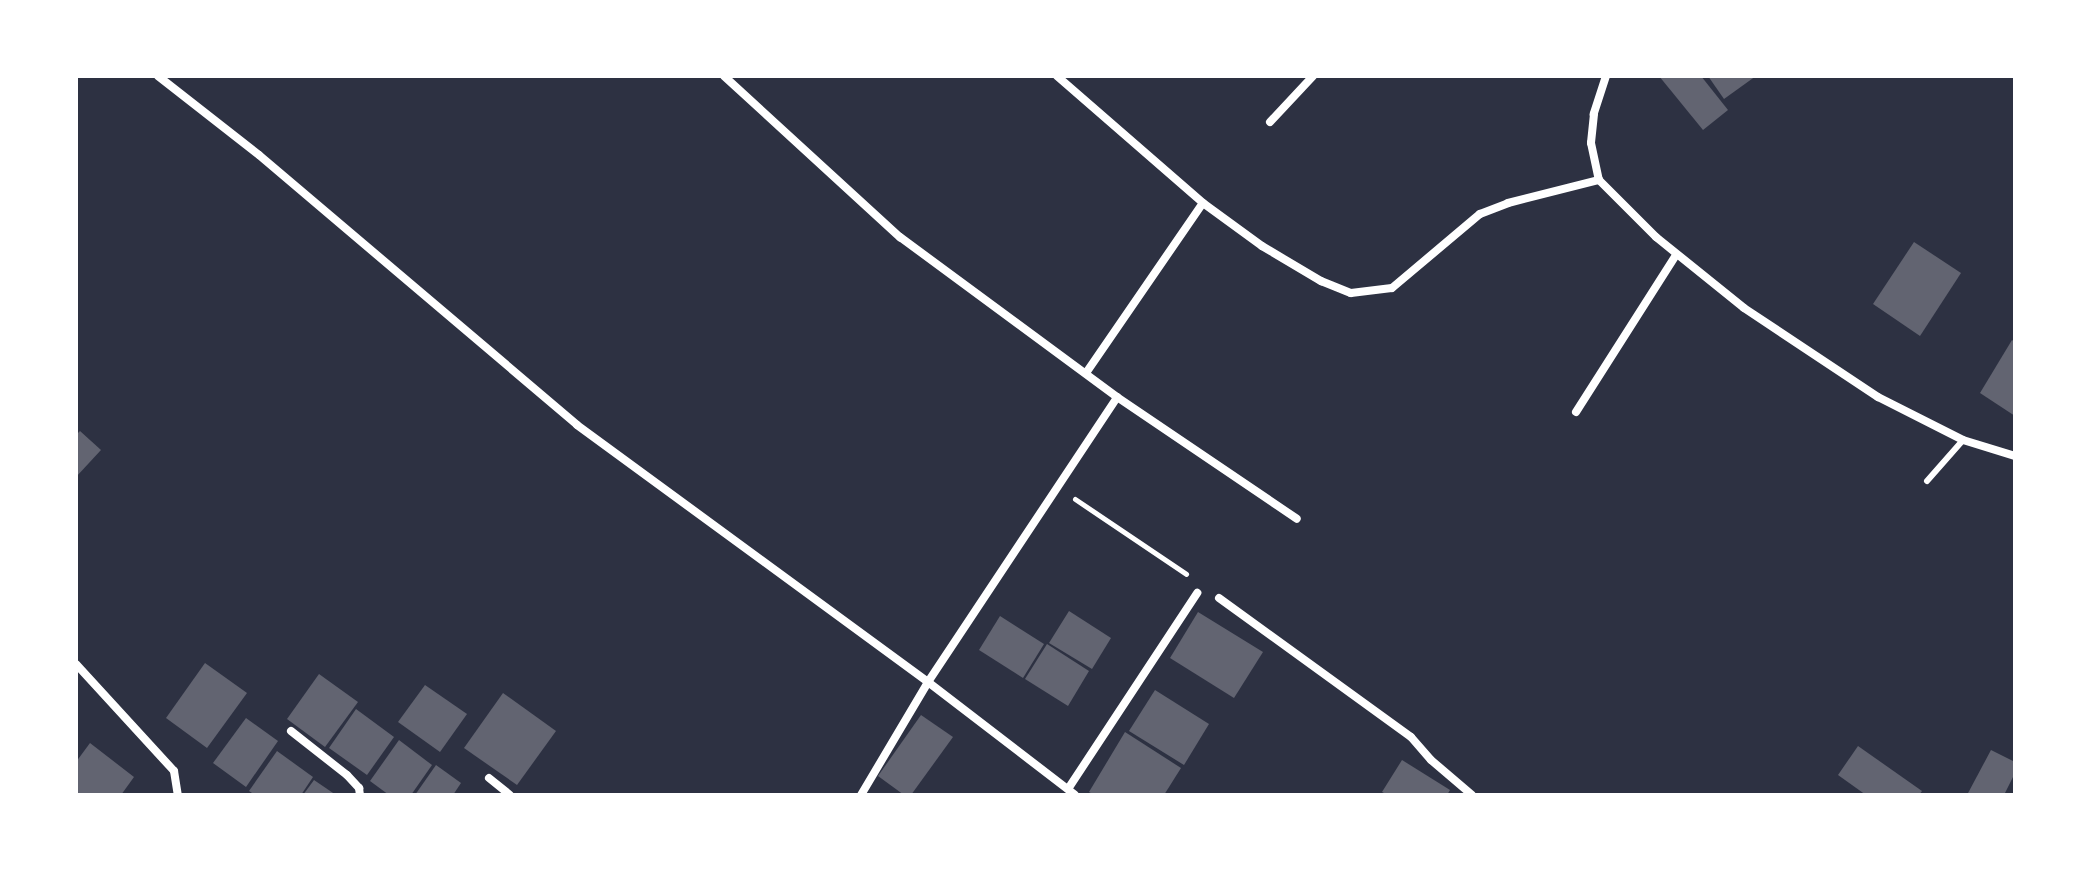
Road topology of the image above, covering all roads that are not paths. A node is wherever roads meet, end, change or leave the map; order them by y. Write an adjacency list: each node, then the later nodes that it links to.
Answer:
1 (158, 76): 20 (street)
2 (724, 76): 10 (street)
3 (1057, 76): 8 (street)
4 (1313, 76): 6 (street)
5 (1606, 76): 7 (street)
6 (1270, 122)
7 (1599, 180): 8 (street); 9 (street)
8 (1203, 203): 10 (street)
9 (1676, 255): 12 (street); 13 (street)
10 (1086, 373): 11 (street)
11 (1117, 397): 16 (street); 20 (street)
12 (1576, 412)
13 (1963, 440): 14 (street); 15 (lane)
14 (2015, 456)
15 (1927, 481)
16 (1297, 519)
17 (1197, 593): 23 (street)
18 (1219, 598): 28 (street)
19 (76, 664): 24 (street)
20 (928, 682): 23 (street); 27 (street)
21 (291, 731): 25 (street)
22 (489, 778): 26 (street)
23 (1072, 792)
24 (178, 795)
25 (360, 795)
26 (510, 795)
27 (861, 795)
28 (1472, 795)

